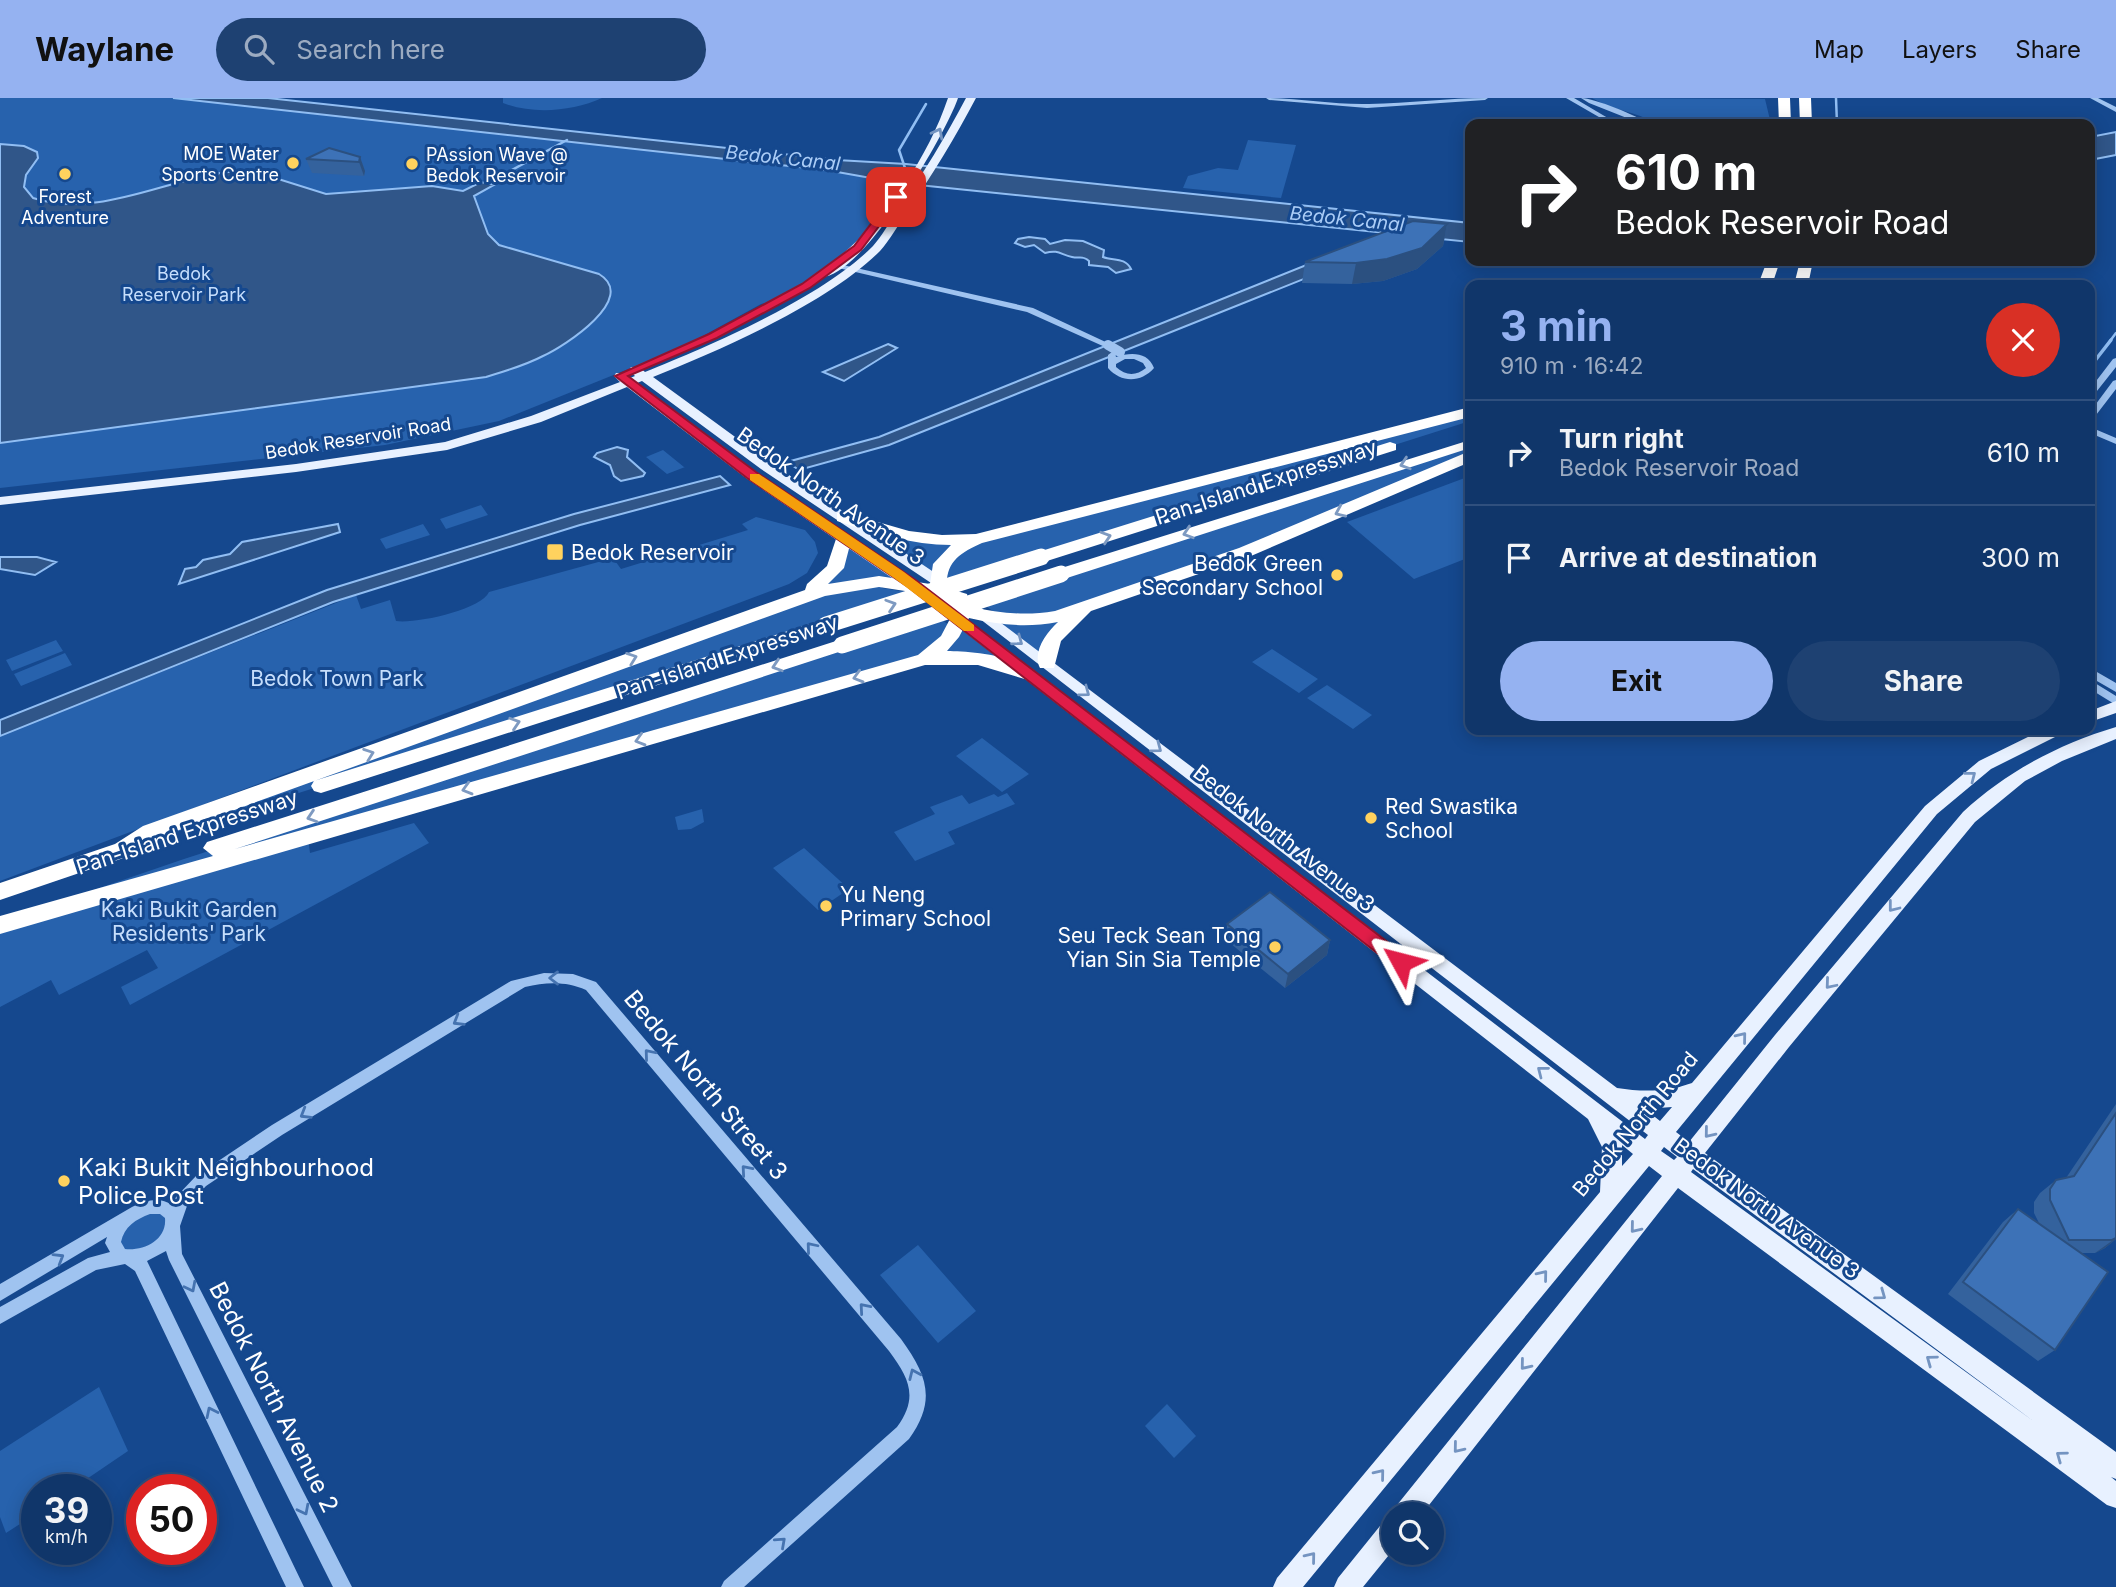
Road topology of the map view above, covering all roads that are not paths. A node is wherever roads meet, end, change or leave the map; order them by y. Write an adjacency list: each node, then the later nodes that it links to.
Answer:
1 (953, 98): 18 (main road, Bedok Reservoir Road, one-way to 1)
2 (971, 98): 18 (main road, Bedok Reservoir Road)
3 (1269, 98): 12 (street)
4 (1312, 98): 12 (street)
5 (1485, 98): 12 (street)
6 (1569, 98): 14 (street)
7 (1584, 98): 15 (street)
8 (1784, 98): 16 (highway)
9 (1805, 98): 17 (highway)
10 (2093, 98): 13 (street)
11 (2102, 98): 13 (street)
12 (1460, 99)
13 (2116, 108)
14 (1606, 119)
15 (1638, 119)
16 (1785, 119)
17 (1807, 119)
18 (841, 270): 19 (street); 20 (main road, Bedok Reservoir Road); 22 (main road, Bedok Reservoir Road)
19 (1115, 356): 19 (street)
20 (685, 360): 22 (main road, Bedok Reservoir Road); 27 (main road)
21 (2116, 361): 25 (street)
22 (640, 373): 23 (main road, Bedok Reservoir Road); 27 (main road, Bedok North Avenue 3)
23 (625, 379): 26 (main road, Bedok Reservoir Road); 27 (main road, Bedok North Avenue 3); 35 (main road, Bedok Reservoir Road)
24 (2116, 383): 28 (street)
25 (2095, 388)
26 (593, 397): 27 (main road); 35 (main road, Bedok Reservoir Road)
27 (662, 397): 38 (main road, Bedok North Avenue 3); 39 (main road, Bedok North Avenue 3)
28 (2095, 410)
29 (1465, 413): 40 (highway)
30 (1465, 424): 60 (highway, Pan-Island Expressway, one-way to 30, bridge)
31 (2095, 430): 32 (street)
32 (2116, 438)
33 (1465, 445): 62 (highway, Pan-Island Expressway, one-way to 62, bridge)
34 (1465, 458): 44 (highway, one-way to 44)
35 (269, 467): 36 (main road, Bedok Reservoir Road); 37 (main road, Bedok Reservoir Road)
36 (0, 493)
37 (0, 501)
38 (843, 517): 40 (highway); 42 (main road, Bedok North Avenue 3)
39 (844, 537): 41 (main road, Bedok North Avenue 3); 43 (highway)
40 (976, 539): 42 (highway)
41 (912, 584): 42 (highway); 43 (highway)
42 (939, 592): 45 (highway); 45 (main road, Bedok North Avenue 3)
43 (796, 598): 60 (highway, one-way to 43)
44 (1100, 603): 46 (highway); 48 (highway)
45 (961, 611): 46 (highway); 47 (highway); 49 (main road, Bedok North Avenue 3)
46 (988, 618): 48 (main road, Bedok North Avenue 3, one-way to 48)
47 (924, 659): 49 (highway); 62 (highway, one-way to 62)
48 (1047, 664): 64 (main road, Bedok North Avenue 3, one-way to 64)
49 (1028, 674): 65 (main road, Bedok North Avenue 3, one-way to 49)
50 (2095, 675): 52 (street)
51 (2095, 687): 53 (street)
52 (2116, 688)
53 (2116, 701)
54 (2116, 707): 55 (main road)
55 (2095, 715)
56 (2116, 733): 59 (main road)
57 (2044, 735): 58 (main road, Bedok North Road)
58 (2015, 748): 59 (main road); 63 (main road, Bedok North Road, one-way to 58)
59 (2048, 760): 68 (main road, one-way to 68)
60 (123, 849): 61 (highway, Pan-Island Expressway)
61 (0, 892)
62 (0, 923)
63 (1699, 1090): 64 (main road); 66 (main road, Bedok North Road)
64 (1614, 1096): 66 (main road, Bedok North Avenue 3)
65 (1596, 1113): 67 (main road, Bedok North Avenue 3); 70 (main road)
66 (1661, 1132): 67 (main road, Bedok North Road); 68 (main road, Bedok North Avenue 3)
67 (1645, 1151): 69 (main road, Bedok North Avenue 3); 70 (main road, Bedok North Road)
68 (1691, 1154): 69 (main road); 76 (main road, Bedok North Avenue 3, one-way to 76)
69 (1677, 1174): 77 (main road, Bedok North Avenue 3, one-way to 69); 78 (main road, one-way to 78)
70 (1611, 1193): 83 (main road, Bedok North Road, one-way to 70)
71 (134, 1213): 72 (street); 73 (street); 74 (street, one-way to 71)
72 (173, 1226): 73 (street); 81 (street, Bedok North Avenue 2, one-way to 81); 82 (street, Bedok North Street 3, one-way to 72)
73 (129, 1258): 75 (street); 80 (street, one-way to 73)
74 (0, 1293)
75 (0, 1317)
76 (2116, 1468)
77 (2116, 1496)
78 (1416, 1502)
79 (1381, 1545): 84 (main road)
80 (295, 1587)
81 (342, 1587)
82 (730, 1587)
83 (1286, 1587)
84 (1348, 1587)

